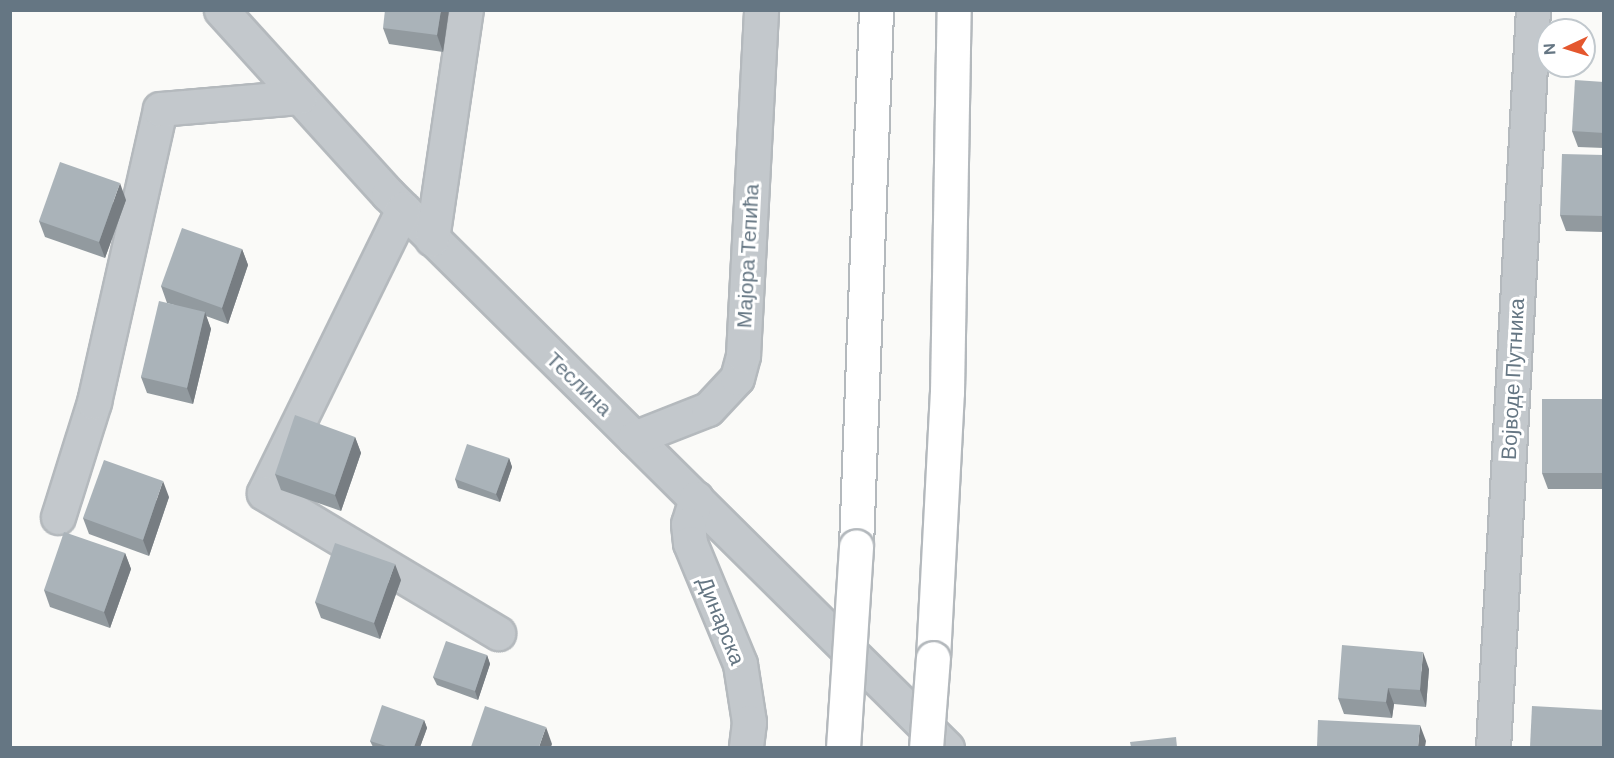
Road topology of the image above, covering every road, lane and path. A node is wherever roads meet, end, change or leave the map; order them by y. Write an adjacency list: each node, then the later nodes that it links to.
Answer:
1 (221, 10): 7 (street, Теслина)
2 (466, 10): 9 (street)
3 (761, 10): 10 (street, Мајора Тепића)
4 (876, 10): 15 (highway, bridge)
5 (954, 10): 16 (highway, bridge)
6 (1533, 10): 18 (street, Војводе Путника)
7 (299, 97): 8 (street, Теслина); 12 (street)
8 (403, 209): 9 (street, Теслина); 13 (street)
9 (432, 239): 10 (street, Теслина)
10 (634, 438): 11 (street, Теслина)
11 (696, 498): 14 (street, Динарска); 17 (street, Теслина)
12 (58, 517)
13 (498, 633)
14 (746, 747)
15 (843, 747)
16 (926, 747)
17 (946, 747)
18 (1493, 747)

